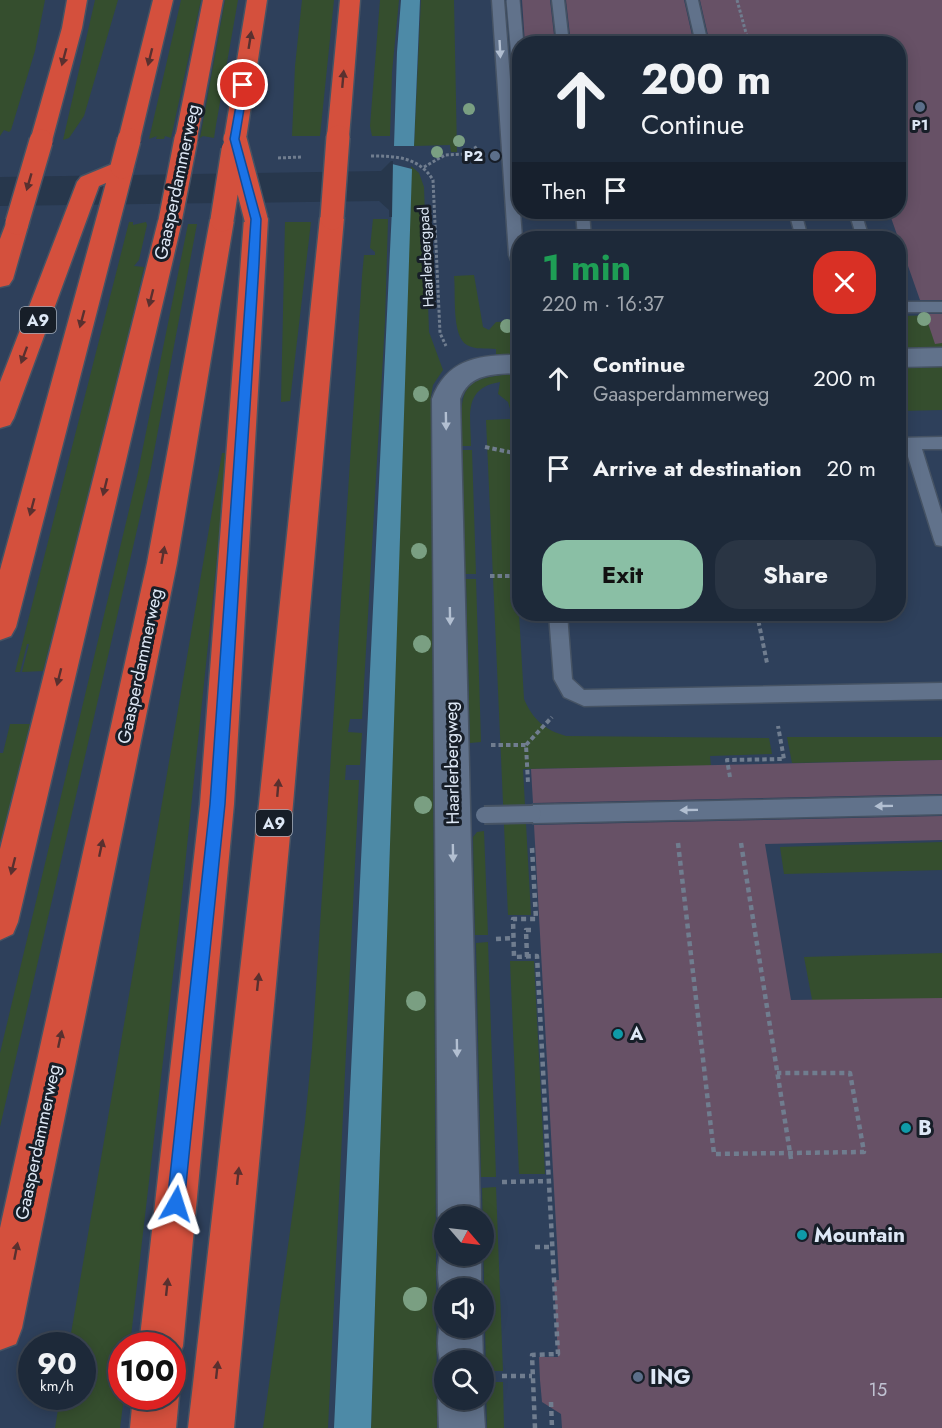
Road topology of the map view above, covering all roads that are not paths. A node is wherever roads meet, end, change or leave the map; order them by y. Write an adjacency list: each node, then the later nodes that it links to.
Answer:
1 (77, 0): 16 (highway, one-way to 16, bridge)
2 (163, 0): 14 (highway, A9, one-way to 14, bridge)
3 (213, 0): 32 (highway, Gaasperdammerweg, one-way to 32, bridge)
4 (257, 0): 13 (highway, Gaasperdammerweg, one-way to 4)
5 (350, 0): 39 (highway, A9, one-way to 5, bridge)
6 (498, 0): 15 (lane, one-way to 15)
7 (513, 0): 10 (lane, bridge)
8 (558, 0): 11 (lane)
9 (692, 0): 12 (lane)
10 (516, 36)
11 (562, 36)
12 (700, 36)
13 (235, 139): 34 (highway, Gaasperdammerweg, one-way to 13, bridge); 35 (highway, one-way to 13, bridge)
14 (122, 167): 22 (highway, A9, one-way to 22); 28 (highway, A9, one-way to 28)
15 (512, 198)
16 (0, 279)
17 (942, 307): 18 (lane)
18 (906, 308)
19 (942, 357): 20 (street)
20 (906, 358)
21 (512, 364): 31 (street, Haarlerbergweg, one-way to 31)
22 (0, 418)
23 (942, 443): 24 (lane)
24 (906, 444)
25 (906, 447): 26 (lane)
26 (942, 540)
27 (559, 621): 29 (lane)
28 (0, 627)
29 (942, 690)
30 (942, 805): 31 (lane, one-way to 31, bridge)
31 (468, 815): 33 (street, Haarlerbergweg, one-way to 33)
32 (0, 922)
33 (459, 1206)
34 (0, 1329)
35 (162, 1332)
36 (155, 1410): 38 (highway)
37 (461, 1410): 40 (street)
38 (153, 1428)
39 (211, 1428)
40 (462, 1428)

